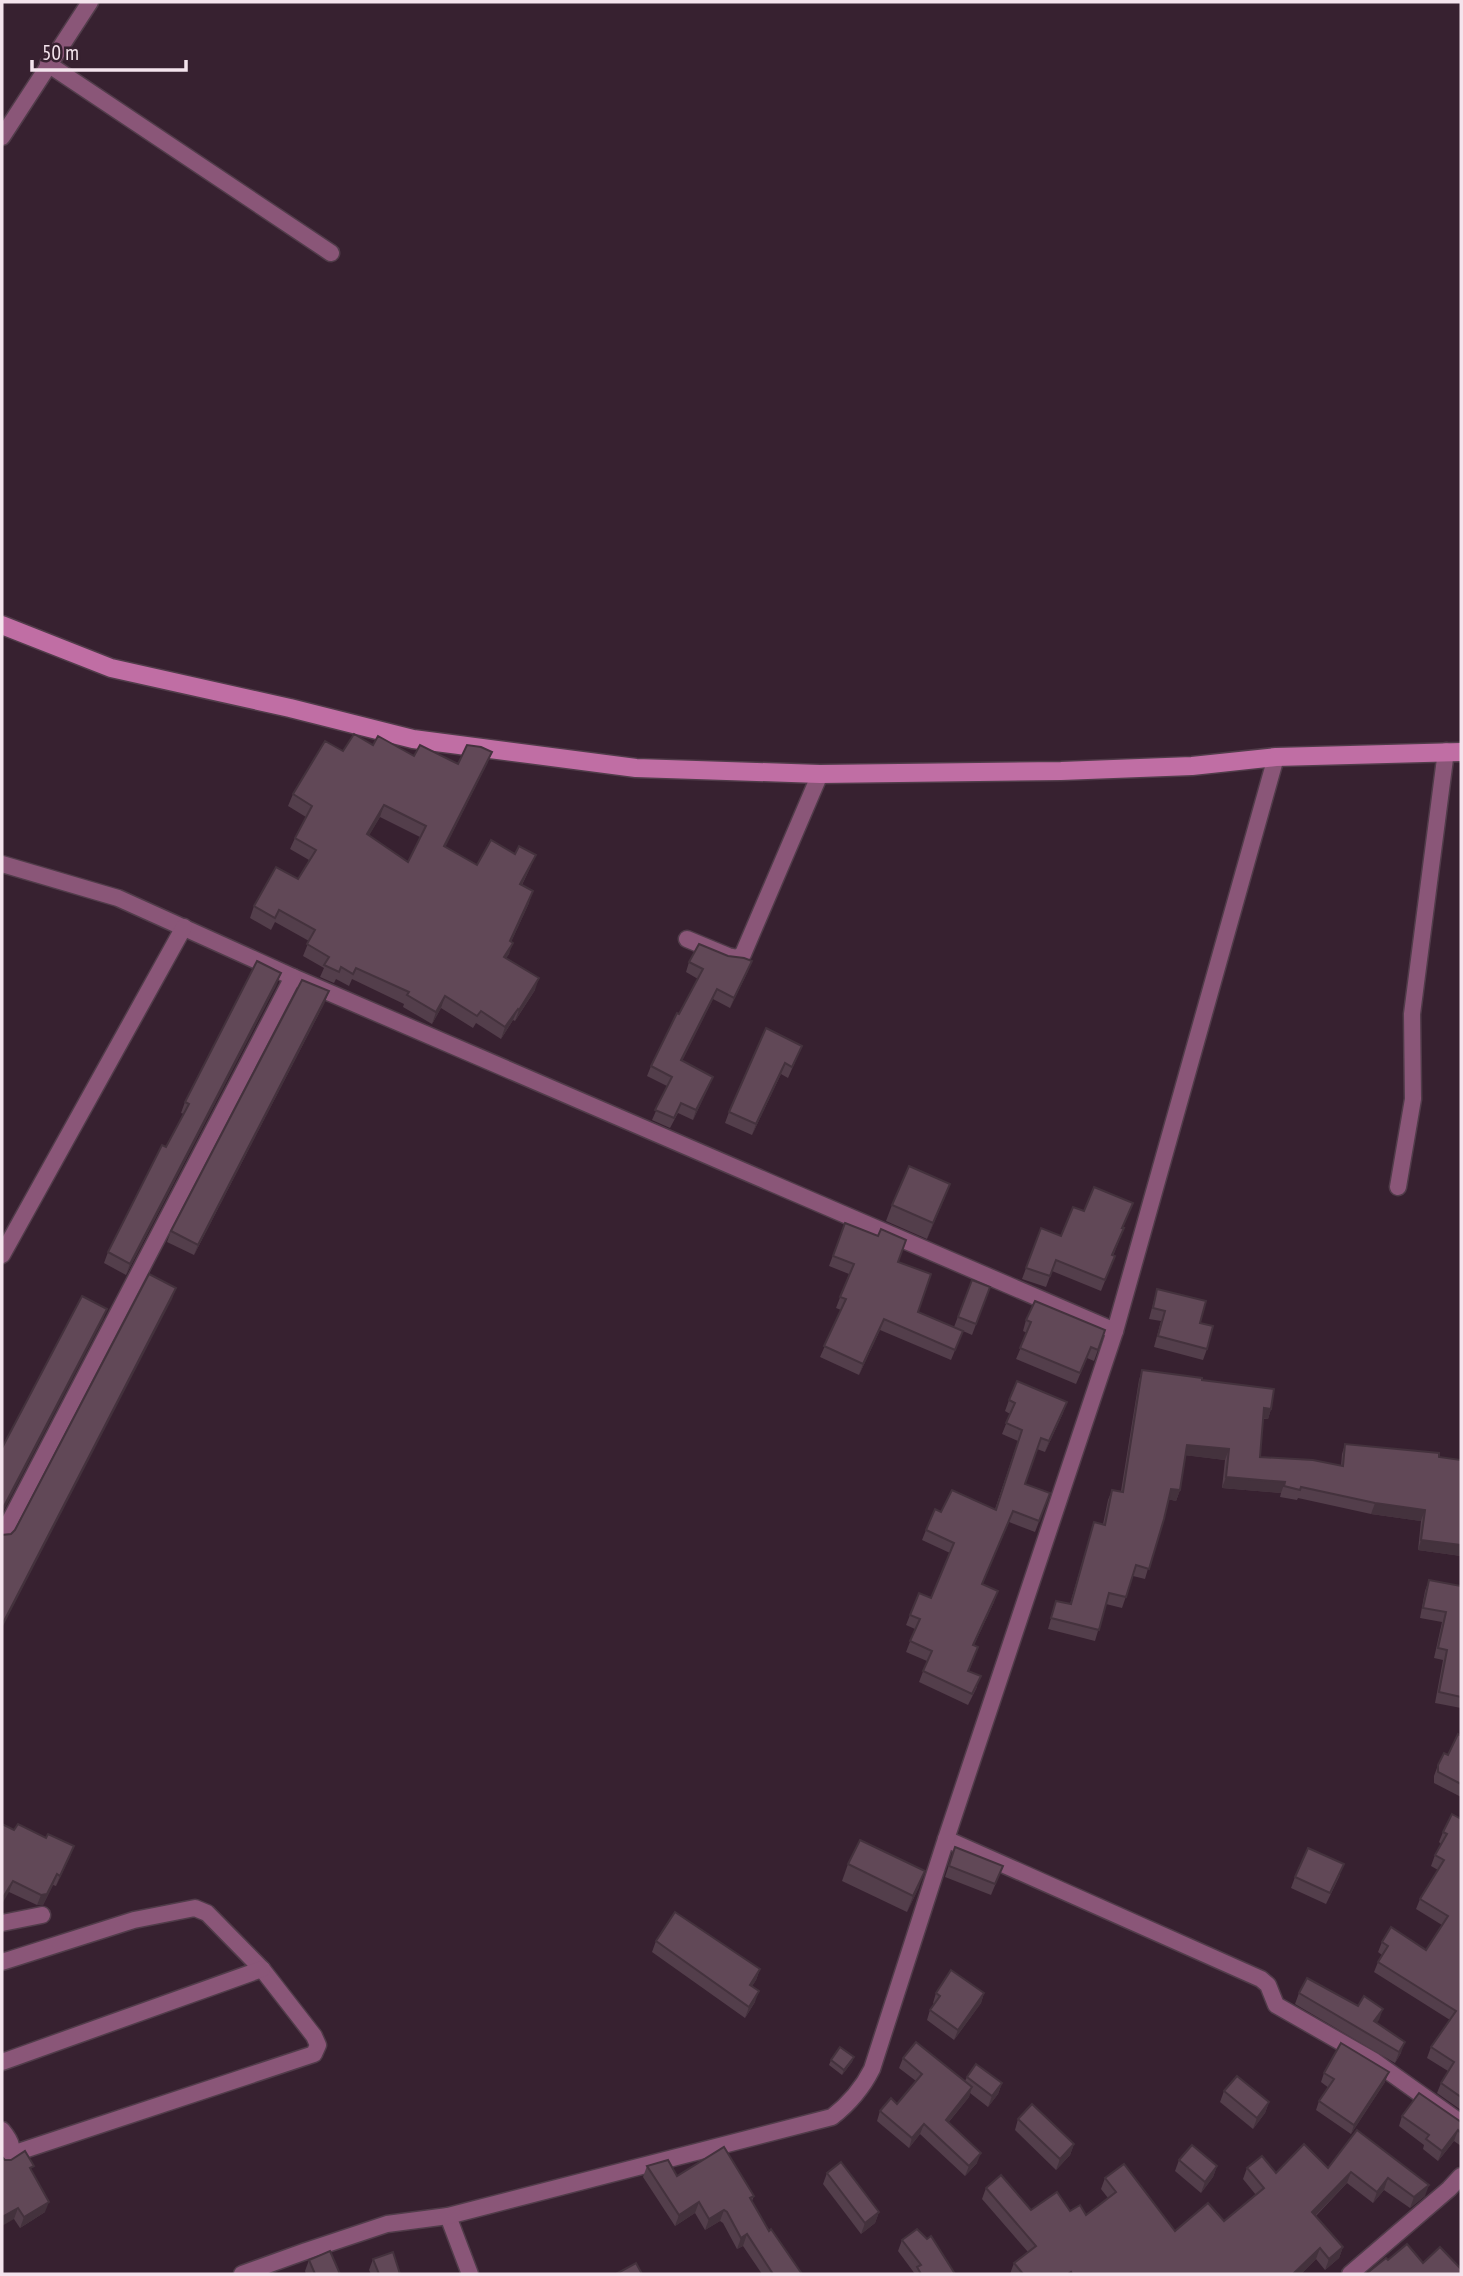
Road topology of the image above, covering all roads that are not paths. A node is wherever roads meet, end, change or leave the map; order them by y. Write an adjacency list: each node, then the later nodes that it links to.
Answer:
1 (90, 2): 2 (street)
2 (48, 64): 3 (street); 4 (street)
3 (2, 137)
4 (331, 253)
5 (2, 625): 8 (main road)
6 (1454, 752): 7 (main road); 13 (street)
7 (1276, 757): 8 (main road); 15 (street)
8 (820, 774): 11 (street)
9 (3, 867): 10 (street)
10 (184, 928): 12 (street); 14 (street)
11 (687, 939)
12 (293, 976): 15 (street); 16 (street)
13 (1398, 1187)
14 (2, 1255)
15 (1115, 1331): 17 (street)
16 (2, 1536)
17 (946, 1839): 23 (street); 27 (street)
18 (42, 1915): 19 (street)
19 (2, 1923)
20 (2, 1962): 21 (street)
21 (262, 1969): 22 (street); 25 (street)
22 (2, 2062)
23 (1461, 2123)
24 (2, 2130): 25 (street)
25 (5, 2158)
26 (1461, 2176): 30 (street)
27 (448, 2216): 28 (street); 29 (street)
28 (243, 2274)
29 (470, 2274)
30 (1350, 2274)

